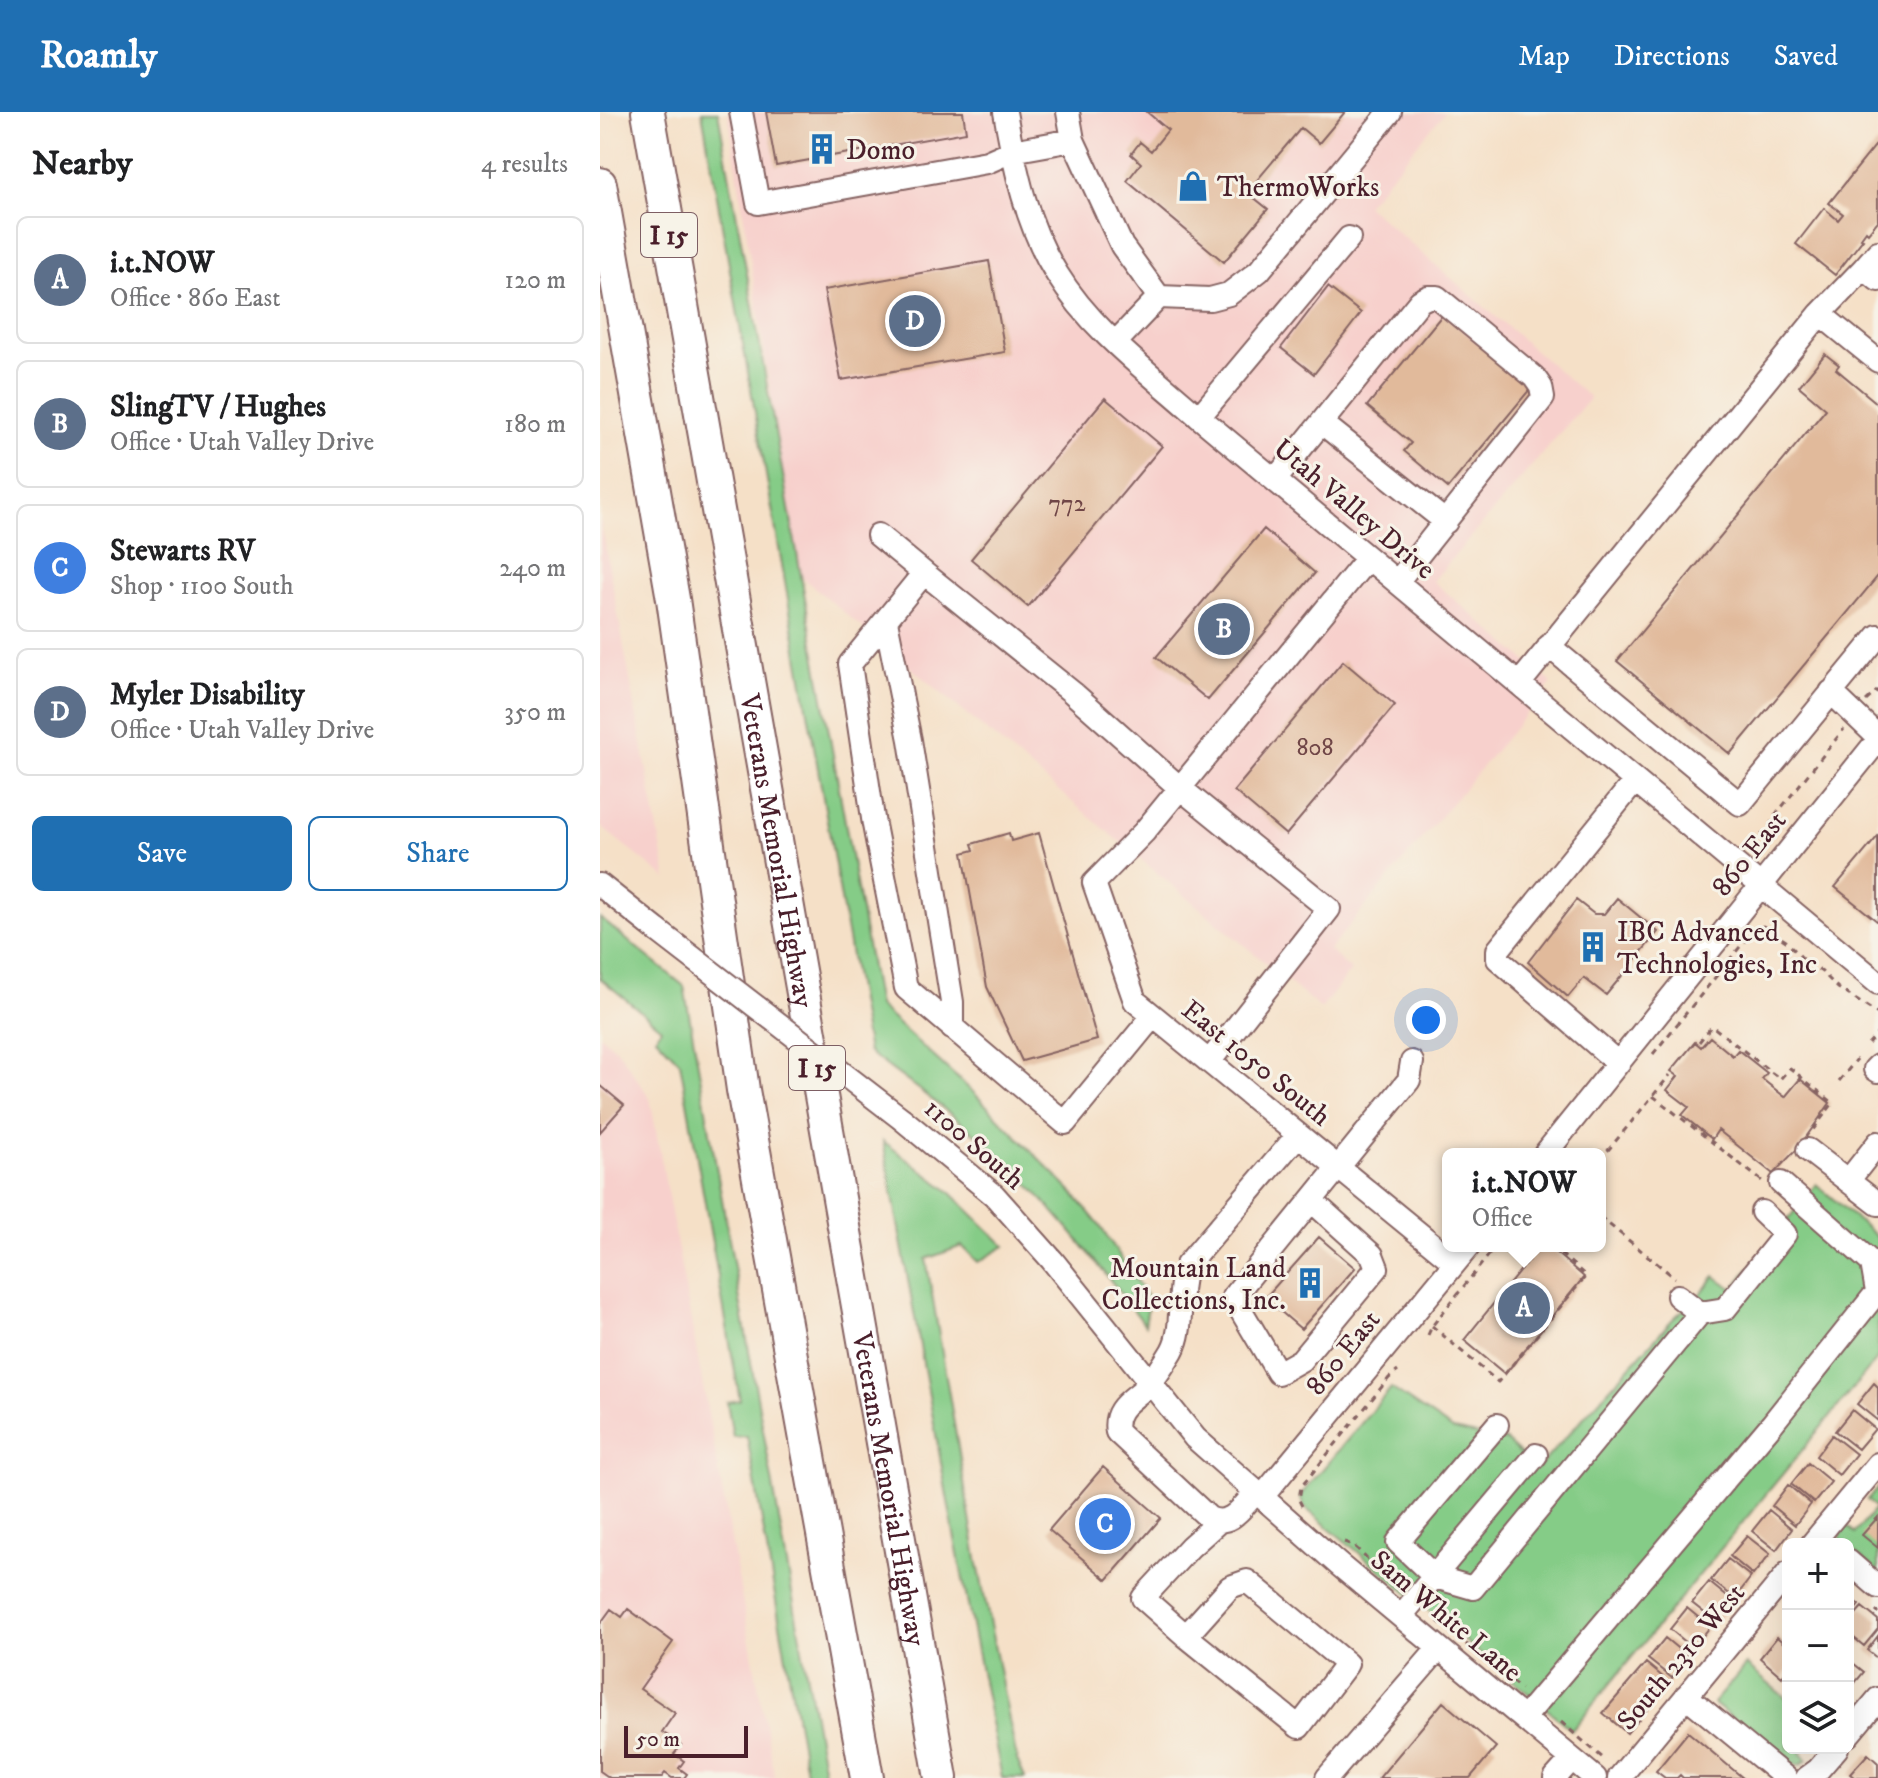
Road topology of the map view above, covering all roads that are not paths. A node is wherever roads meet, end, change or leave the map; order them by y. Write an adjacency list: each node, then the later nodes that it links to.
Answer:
1 (648, 112): 78 (highway, Veterans Memorial Highway / I 15)
2 (741, 112): 7 (street)
3 (1005, 112): 7 (street, Utah Valley Drive)
4 (1068, 112): 6 (street)
5 (1390, 112): 11 (street)
6 (1073, 140): 7 (street); 11 (street)
7 (1012, 151): 13 (street, Utah Valley Drive)
8 (600, 184): 77 (highway, I 15)
9 (1349, 238): 15 (street)
10 (1873, 267): 12 (street)
11 (1159, 297): 13 (street)
12 (1820, 314): 14 (street); 25 (street)
13 (1116, 342): 15 (street, Utah Valley Drive)
14 (1878, 361)
15 (1199, 417): 17 (street, Utah Valley Drive)
16 (1322, 423): 17 (street); 18 (street); 18 (street)
17 (1275, 480): 20 (street, Utah Valley Drive)
18 (1446, 522): 22 (street)
19 (878, 535): 21 (street)
20 (1368, 558): 22 (street, Utah Valley Drive); 30 (street)
21 (924, 573): 23 (street); 30 (street)
22 (1397, 582): 26 (street, Utah Valley Drive)
23 (886, 621): 35 (street); 35 (street)
24 (1878, 636): 27 (street)
25 (1549, 646): 26 (street); 27 (street)
26 (1519, 684): 29 (street, Utah Valley Drive)
27 (1831, 692): 28 (street)
28 (1878, 739): 32 (street, 860 East)
29 (1635, 781): 32 (street, Utah Valley Drive); 38 (street)
30 (1180, 788): 34 (street, East 1050 South); 36 (street)
31 (600, 885): 55 (street, 1100 South, bridge)
32 (1760, 885): 33 (street, Utah Valley Drive); 38 (street, 860 East)
33 (1876, 977)
34 (1153, 1016): 35 (street); 36 (street, East 1050 South)
35 (952, 1028)
36 (1209, 1062): 39 (street, East 1050 South)
37 (1412, 1062): 43 (street)
38 (1618, 1063): 42 (street, 860 East)
39 (1298, 1135): 43 (street, East 1050 South); 55 (street)
40 (1878, 1143): 44 (street)
41 (1807, 1144): 44 (street)
42 (1550, 1148)
43 (1339, 1168): 46 (street); 51 (street, East 1050 South)
44 (1848, 1181): 47 (street)
45 (1775, 1185): 48 (street)
46 (1312, 1201): 46 (street)
47 (1878, 1204)
48 (1807, 1207): 50 (street); 71 (street)
49 (1762, 1212): 50 (street)
50 (1785, 1234): 54 (street)
51 (1442, 1240)
52 (1462, 1254): 59 (street, 860 East)
53 (1678, 1288): 54 (street)
54 (1700, 1313): 63 (street)
55 (1151, 1383): 59 (street, 1100 South); 60 (street)
56 (1497, 1425): 63 (street)
57 (1536, 1455): 63 (street)
58 (1878, 1464): 61 (street)
59 (1259, 1494): 60 (street, 860 East); 66 (street, Sam White Lane)
60 (1218, 1522): 67 (street, 860 East)
61 (1821, 1538)
62 (1854, 1566): 65 (street)
63 (1435, 1577): 66 (street)
64 (1782, 1580): 69 (street, South 2310 West)
65 (1878, 1587)
66 (1401, 1616): 68 (street, Sam White Lane)
67 (1186, 1636): 67 (street)
68 (1439, 1648): 71 (street, Sam White Lane); 79 (street)
69 (1686, 1696): 75 (street, South 2310 West); 81 (street)
70 (1878, 1699): 72 (street)
71 (1531, 1711): 74 (street, Sam White Lane)
72 (1854, 1728)
73 (1831, 1754): 76 (street)
74 (1572, 1759): 75 (street, Sam White Lane); 80 (street)
75 (1606, 1773)
76 (1813, 1774)
77 (867, 1778)
78 (941, 1778)
79 (1327, 1778)
80 (1555, 1778)
81 (1786, 1778)

